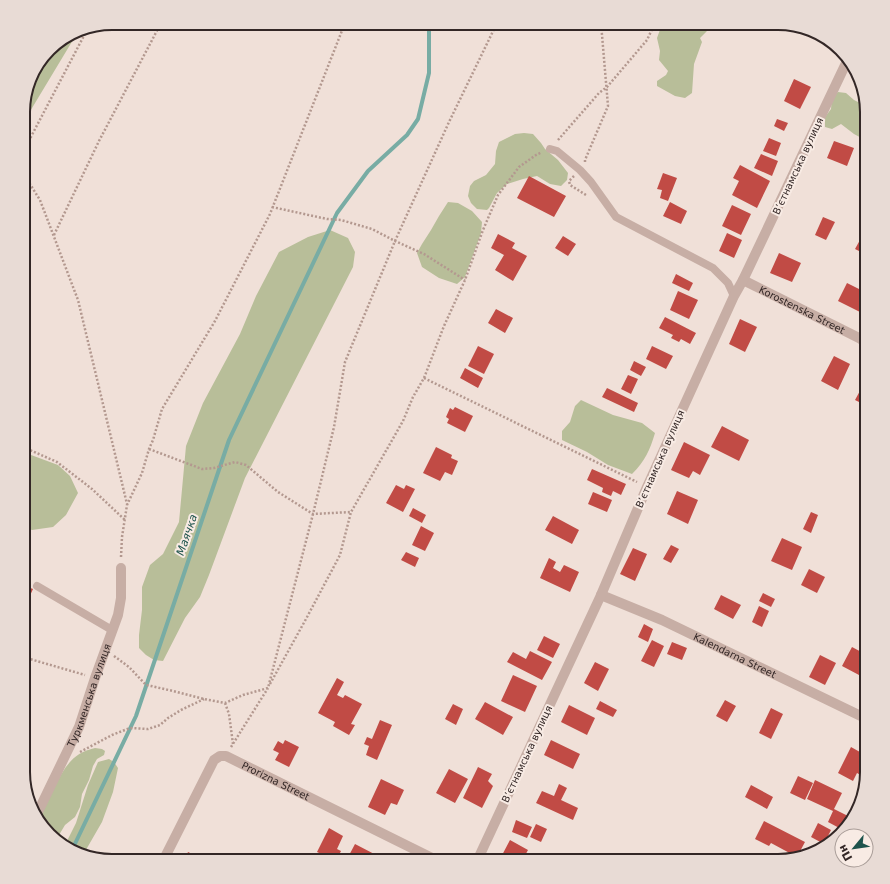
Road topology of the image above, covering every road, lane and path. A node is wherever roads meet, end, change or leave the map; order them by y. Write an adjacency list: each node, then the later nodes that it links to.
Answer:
1 (156, 30): 14 (path)
2 (342, 30): 13 (path)
3 (494, 30): 15 (path)
4 (602, 30): 8 (path)
5 (652, 30): 8 (path)
6 (84, 35): 9 (path)
7 (845, 65): 17 (street, Вʼєтнамська вулиця)
8 (607, 87): 10 (path); 11 (path)
9 (30, 139)
10 (550, 149): 11 (lane); 16 (path)
11 (591, 182): 18 (lane)
12 (30, 184): 14 (path)
13 (272, 207): 15 (path); 21 (path)
14 (54, 235): 24 (path)
15 (395, 241): 16 (path); 26 (path)
16 (465, 280): 20 (path)
17 (743, 280): 18 (street, Вʼєтнамська вулиця); 19 (street, Korostenska Street)
18 (734, 296): 23 (street, Вʼєтнамська вулиця)
19 (860, 339)
20 (424, 378): 23 (path); 25 (path)
21 (149, 449): 24 (path); 26 (path)
22 (30, 450): 27 (path)
23 (647, 487): 30 (street, Вʼєтнамська вулиця)
24 (127, 505): 27 (path)
25 (351, 512): 26 (path); 35 (path)
26 (313, 514): 35 (path)
27 (125, 520): 28 (path)
28 (121, 568): 31 (street, Туркменська вулиця)
29 (37, 586): 31 (lane)
30 (601, 595): 38 (street, Kalendarna Street); 45 (street, Вʼєтнамська вулиця)
31 (112, 630): 32 (street, Туркменська вулиця)
32 (105, 650): 34 (street, Туркменська вулиця); 36 (path)
33 (30, 659): 34 (path)
34 (95, 678): 41 (street, Туркменська вулиця)
35 (268, 688): 37 (path); 39 (path)
36 (204, 699): 37 (path); 41 (path)
37 (225, 703): 39 (path)
38 (860, 716)
39 (233, 744): 40 (path)
40 (226, 756): 43 (street); 44 (street, Prorizna Street)
41 (63, 761): 42 (street, Туркменська вулиця)
42 (39, 809)
43 (167, 854)
44 (424, 854)
45 (480, 854)

